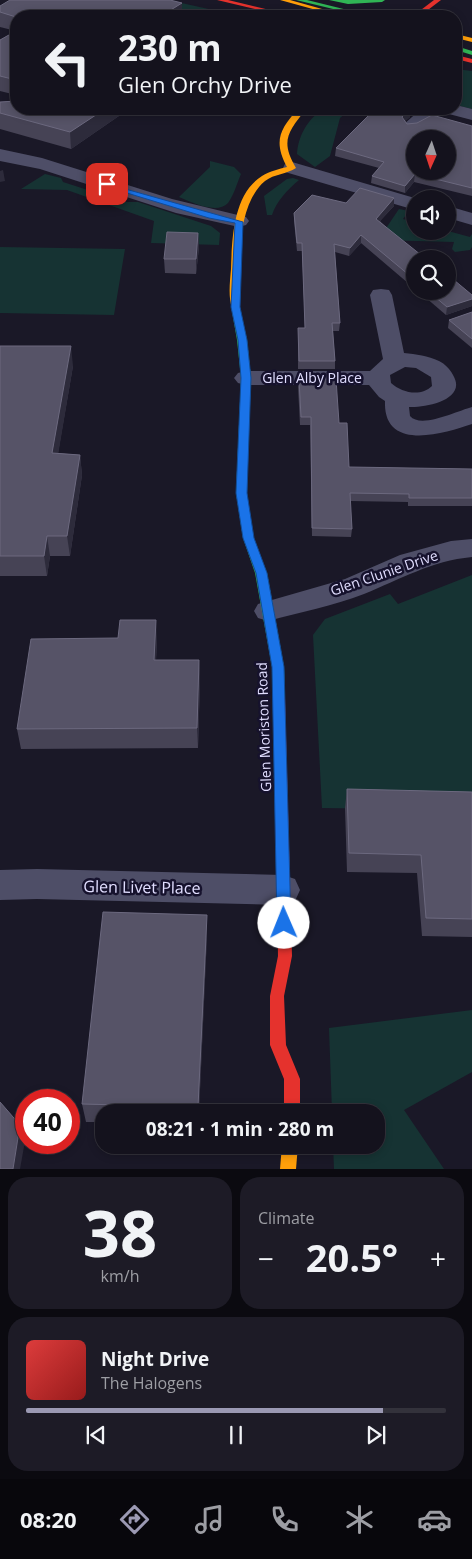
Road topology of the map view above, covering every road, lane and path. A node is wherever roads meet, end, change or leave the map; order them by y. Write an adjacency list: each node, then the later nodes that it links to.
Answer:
1 (220, 0): 7 (street)
2 (283, 0): 8 (street)
3 (299, 0): 9 (street)
4 (332, 0): 5 (street)
5 (382, 0)
6 (438, 0): 10 (street)
7 (265, 10)
8 (321, 10)
9 (343, 10)
10 (424, 10)
11 (297, 115): 15 (street)
12 (424, 115): 13 (street)
13 (412, 125)
14 (0, 155): 19 (street)
15 (292, 168): 16 (street); 19 (street, Glen Moriston Road)
16 (406, 202)
17 (456, 214): 18 (street)
18 (472, 219)
19 (239, 222): 22 (street, Glen Moriston Road)
20 (381, 295): 21 (street)
21 (395, 362): 23 (street, Glen Alby Place); 24 (street)
22 (246, 378): 23 (street, Glen Alby Place); 29 (street, Glen Moriston Road)
23 (378, 378): 25 (street, Glen Alby Place)
24 (445, 386): 25 (street); 26 (street)
25 (397, 397): 27 (street)
26 (472, 405)
27 (472, 415)
28 (472, 548): 29 (street, Glen Clunie Drive)
29 (268, 611): 31 (street, Glen Moriston Road)
30 (0, 885): 31 (street, Glen Livet Place)
31 (283, 890): 32 (street, Glen Moriston Road)
32 (292, 1104)
33 (289, 1154): 34 (street)
34 (288, 1169)

